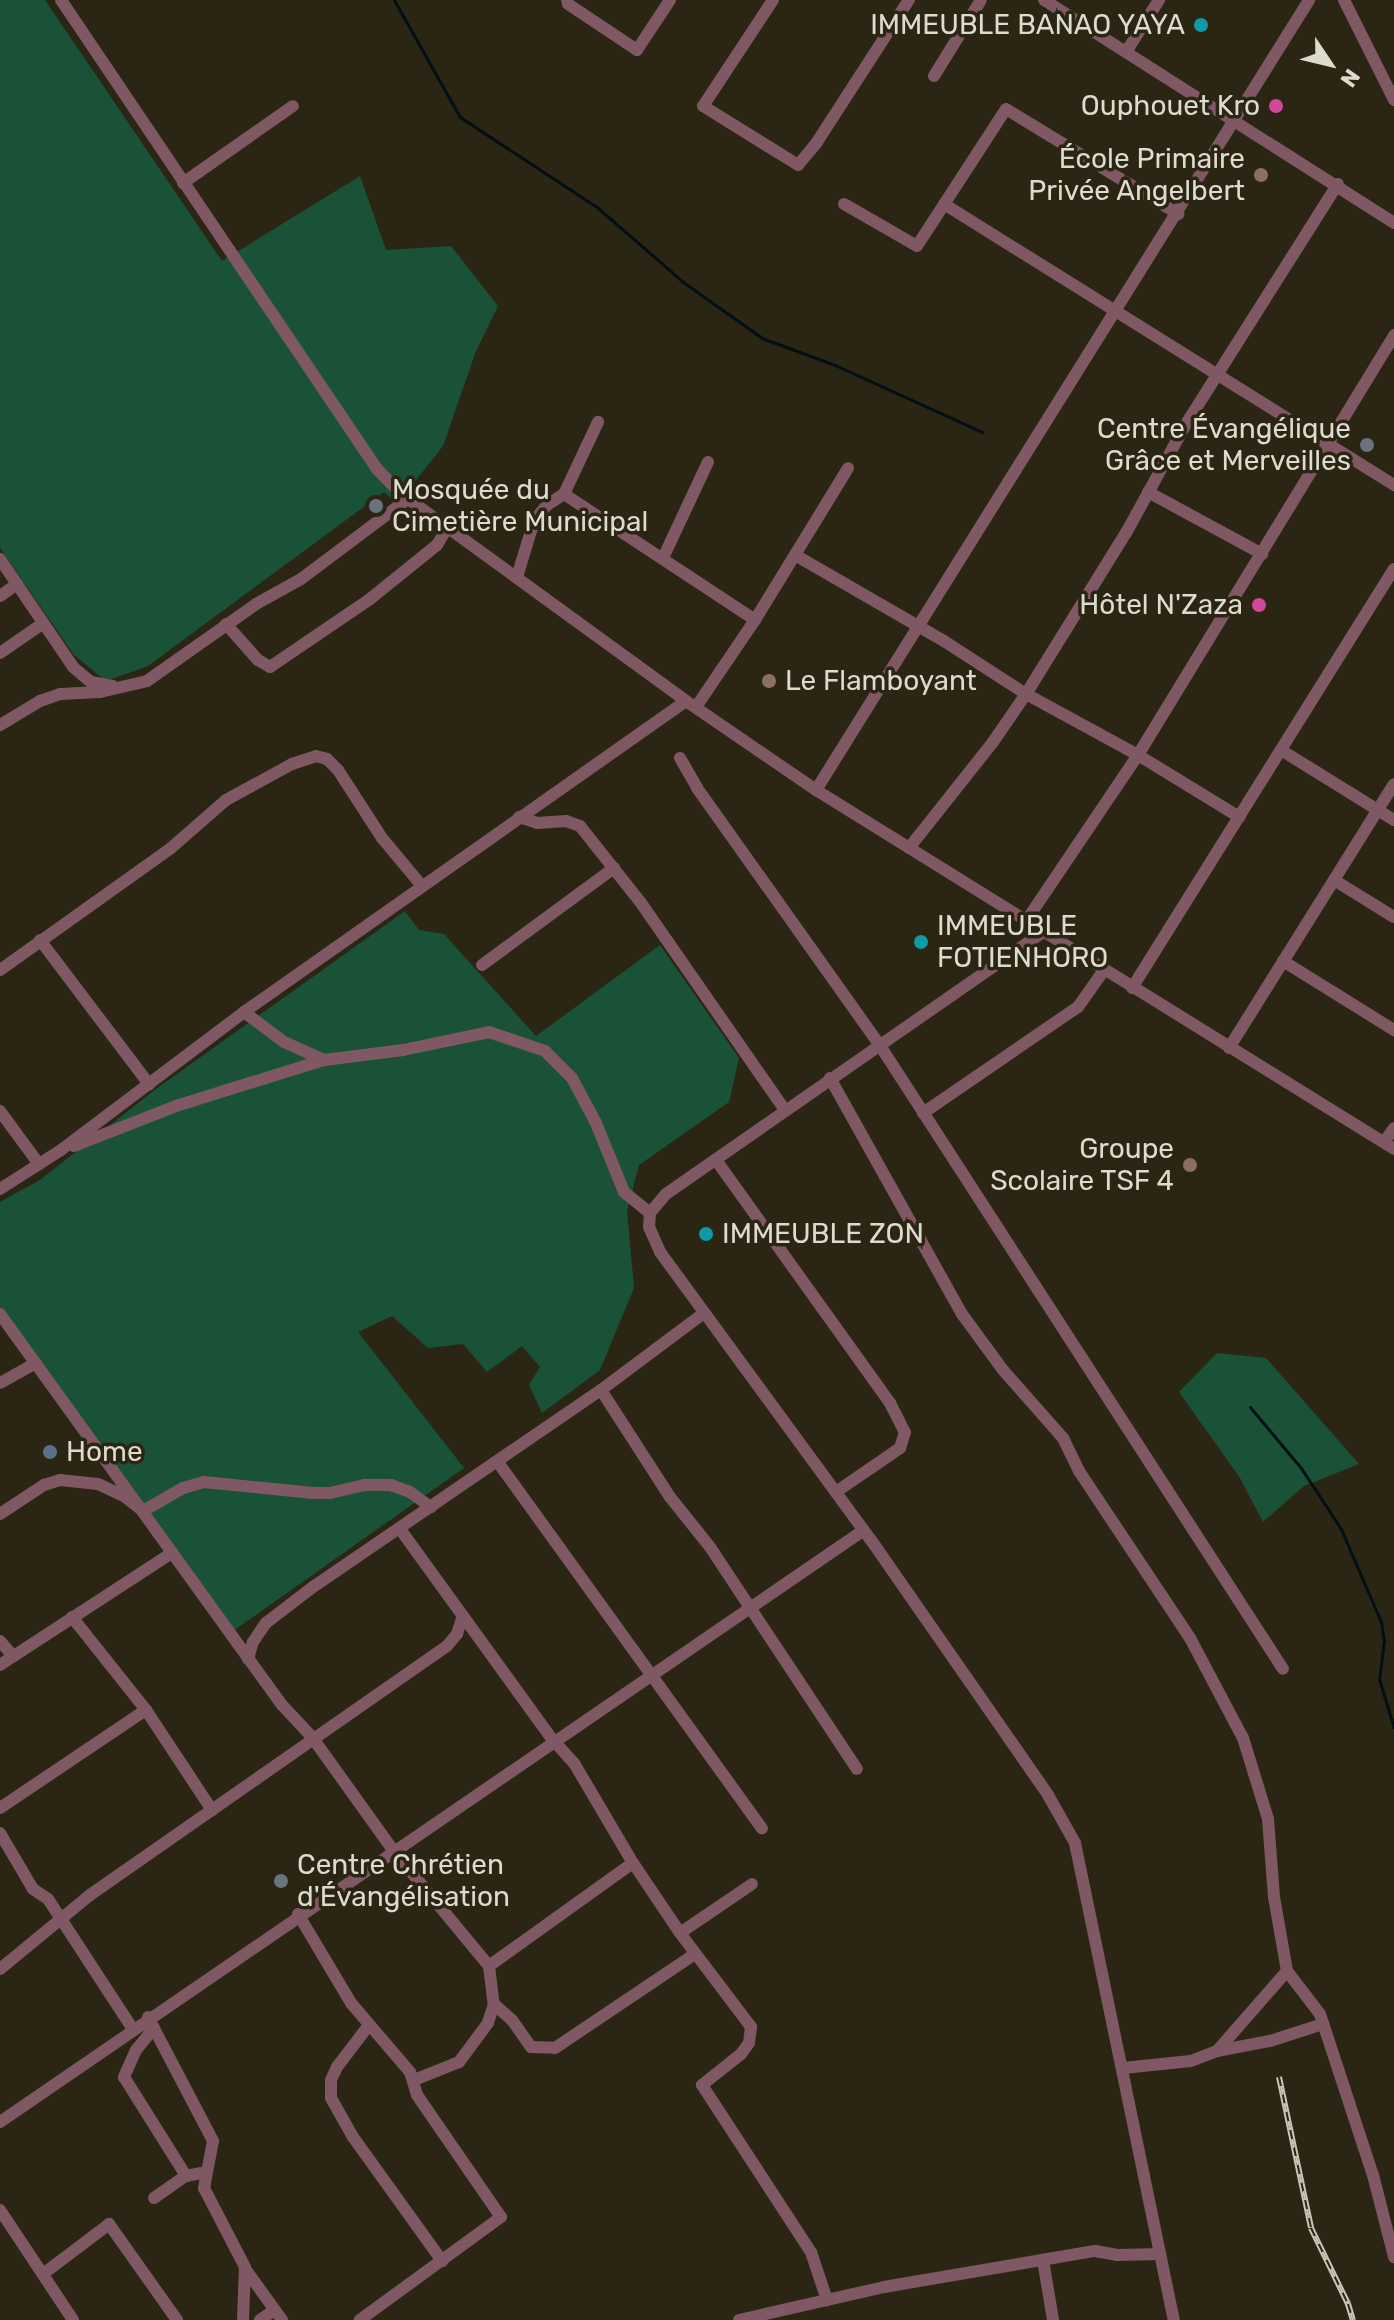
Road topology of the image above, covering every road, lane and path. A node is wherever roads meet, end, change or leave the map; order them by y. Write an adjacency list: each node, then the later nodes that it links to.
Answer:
1 (61, 0): 16 (street)
2 (567, 0): 3 (street)
3 (670, 0)
4 (773, 0): 5 (street)
5 (909, 0)
6 (981, 0): 12 (street)
7 (1044, 0): 11 (street)
8 (1159, 0): 11 (street)
9 (1309, 0): 15 (street)
10 (1344, 0): 13 (street)
11 (1126, 52): 15 (street)
12 (934, 76)
13 (1394, 100)
14 (293, 106): 16 (street)
15 (1236, 120): 17 (street); 20 (street)
16 (183, 183): 32 (street)
17 (1338, 184): 21 (street); 24 (street)
18 (844, 204): 19 (street)
19 (944, 204): 20 (street); 22 (street)
20 (1178, 214): 22 (street)
21 (1394, 223)
22 (1116, 312): 24 (street); 45 (street)
23 (1394, 335): 26 (street)
24 (1218, 375): 26 (street); 30 (street)
25 (598, 422): 31 (street)
26 (1329, 445): 29 (street); 34 (street)
27 (708, 462): 36 (street)
28 (848, 468): 35 (street)
29 (1394, 485)
30 (1148, 492): 34 (street); 48 (street)
31 (564, 494): 36 (street); 39 (street)
32 (409, 498): 33 (street); 44 (street)
33 (448, 527): 39 (street); 44 (street)
34 (1262, 554): 52 (street)
35 (795, 555): 42 (street); 45 (street)
36 (663, 558): 42 (street)
37 (0, 559): 40 (street)
38 (1394, 569): 51 (street)
39 (517, 577): 49 (street)
40 (17, 584): 41 (street); 43 (street)
41 (0, 596)
42 (755, 620): 49 (street)
43 (42, 624): 46 (street); 47 (street)
44 (226, 624): 47 (street)
45 (918, 627): 48 (street); 55 (street)
46 (0, 653)
47 (120, 687): 50 (street)
48 (1026, 694): 52 (street); 60 (street)
49 (691, 704): 55 (street); 57 (street)
50 (0, 725)
51 (1281, 750): 56 (street); 58 (street)
52 (1138, 755): 58 (street); 65 (street)
53 (680, 758): 75 (street)
54 (1394, 784): 56 (street)
55 (816, 790): 60 (street)
56 (1378, 810): 59 (street); 62 (street)
57 (519, 817): 61 (street); 63 (street)
58 (1239, 817): 72 (street)
59 (1394, 820)
60 (909, 848): 65 (street)
61 (614, 868): 69 (street); 80 (street)
62 (1334, 880): 64 (street); 68 (street)
63 (422, 886): 67 (street); 73 (street)
64 (1394, 917)
65 (1026, 921): 66 (street)
66 (1043, 932): 71 (street); 75 (street)
67 (40, 940): 70 (street); 79 (street)
68 (1283, 961): 74 (street); 76 (street)
69 (482, 965)
70 (0, 970)
71 (1104, 970): 72 (street); 82 (street)
72 (1132, 988): 76 (street)
73 (244, 1012): 77 (street); 79 (street)
74 (1394, 1030)
75 (879, 1044): 78 (street); 82 (street)
76 (1229, 1048): 84 (street)
77 (324, 1060): 85 (street); 89 (street)
78 (830, 1078): 80 (street); 129 (street)
79 (149, 1084): 85 (street)
80 (785, 1110): 86 (street)
81 (0, 1111): 87 (street)
82 (923, 1113): 110 (street)
83 (1394, 1128): 84 (street)
84 (1389, 1146)
85 (61, 1150): 87 (street)
86 (716, 1160): 89 (street); 96 (street)
87 (39, 1164): 88 (street)
88 (0, 1189)
89 (650, 1213): 90 (street)
90 (704, 1313): 94 (street); 96 (street)
91 (0, 1314): 92 (street)
92 (36, 1363): 93 (street); 98 (street)
93 (0, 1383)
94 (601, 1390): 95 (street); 103 (street)
95 (497, 1461): 97 (street); 111 (street)
96 (836, 1492): 101 (street)
97 (431, 1507): 98 (street); 100 (street)
98 (143, 1511): 99 (street); 102 (street)
99 (0, 1514)
100 (400, 1529): 104 (street); 108 (street)
101 (864, 1530): 103 (street); 136 (street)
102 (172, 1553): 105 (street); 108 (street)
103 (750, 1609): 111 (street); 115 (street)
104 (463, 1616): 113 (street); 114 (street)
105 (72, 1617): 107 (street); 112 (street)
106 (0, 1641): 107 (street)
107 (13, 1656): 109 (street)
108 (248, 1659): 113 (street)
109 (0, 1665)
110 (1283, 1669)
111 (651, 1673): 114 (street); 118 (street)
112 (146, 1710): 116 (street); 117 (street)
113 (312, 1737): 117 (street); 120 (street)
114 (553, 1740): 120 (street); 121 (street)
115 (857, 1769)
116 (0, 1808)
117 (212, 1810): 124 (street)
118 (762, 1829)
119 (0, 1833): 124 (street)
120 (393, 1850): 123 (street); 127 (street)
121 (633, 1863): 125 (street); 127 (street)
122 (752, 1884): 125 (street)
123 (298, 1914): 131 (street); 133 (street)
124 (61, 1919): 128 (street); 134 (street)
125 (680, 1933): 126 (street)
126 (695, 1954): 130 (street); 149 (street)
127 (489, 1966): 130 (street)
128 (0, 1969)
129 (1287, 1971): 132 (street); 135 (street)
130 (494, 2004): 137 (street)
131 (151, 2023): 134 (street); 139 (street); 140 (street)
132 (1323, 2024): 135 (street); 144 (street)
133 (369, 2025): 137 (street); 146 (street)
134 (132, 2028): 138 (street)
135 (1217, 2051): 136 (street)
136 (1123, 2068): 143 (street)
137 (414, 2080): 146 (street)
138 (1, 2124)
139 (207, 2172): 140 (street); 147 (street)
140 (186, 2176): 141 (street)
141 (154, 2198)
142 (0, 2210): 148 (street)
143 (1160, 2254): 145 (street); 160 (street)
144 (1394, 2257)
145 (1043, 2260): 149 (street); 159 (street)
146 (442, 2261): 156 (street)
147 (245, 2267): 151 (street); 154 (street)
148 (43, 2274): 152 (street); 153 (street)
149 (827, 2300): 150 (street)
150 (799, 2305): 157 (street); 158 (street)
151 (278, 2315): 155 (street)
152 (73, 2320)
153 (177, 2320)
154 (243, 2320)
155 (260, 2320)
156 (360, 2320)
157 (739, 2320)
158 (795, 2320)
159 (1053, 2320)
160 (1174, 2320)

